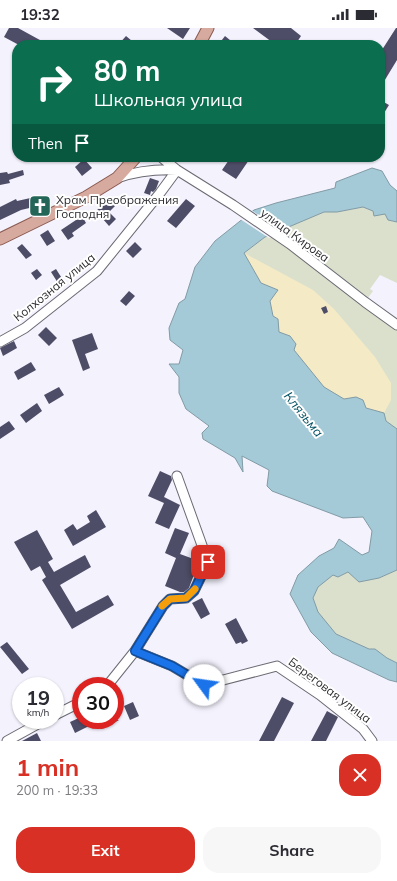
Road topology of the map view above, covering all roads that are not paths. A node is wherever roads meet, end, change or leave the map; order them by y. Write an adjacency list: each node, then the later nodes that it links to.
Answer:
1 (208, 28): 2 (main road)
2 (202, 40)
3 (131, 162): 6 (main road)
4 (167, 162): 5 (street, улица Кирова)
5 (176, 170): 6 (street); 8 (street, улица Кирова); 9 (street, Колхозная улица)
6 (117, 178): 7 (main road)
7 (0, 239)
8 (397, 324)
9 (0, 342)
10 (177, 476): 11 (street)
11 (135, 651): 12 (street); 15 (street, Береговая улица)
12 (114, 677)
13 (29, 729): 14 (street)
14 (7, 741)
15 (372, 741)

